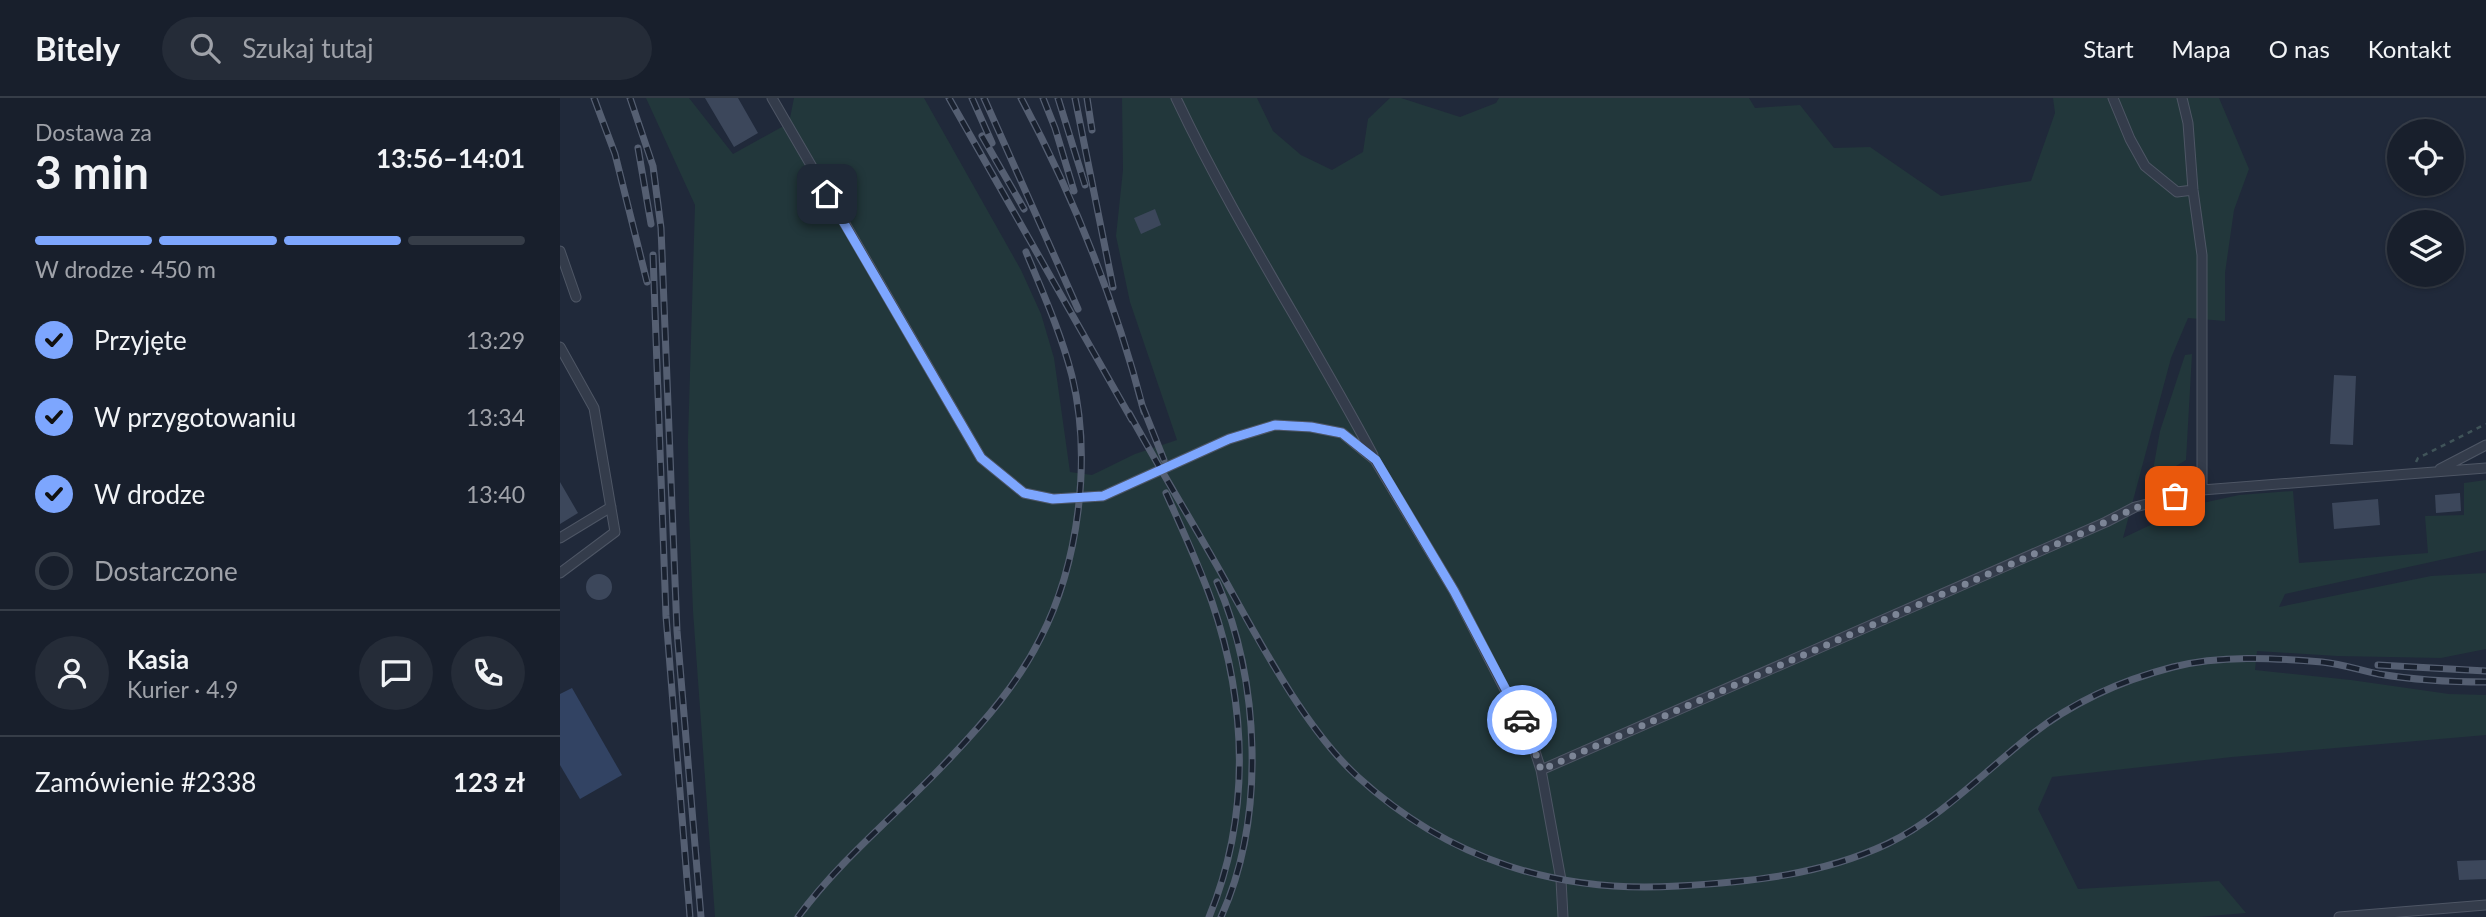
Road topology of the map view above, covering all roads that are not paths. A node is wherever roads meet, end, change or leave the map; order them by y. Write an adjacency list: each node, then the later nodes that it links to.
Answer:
1 (772, 98): 10 (lane)
2 (1176, 98): 10 (lane)
3 (2113, 98): 5 (lane)
4 (2182, 98): 5 (lane)
5 (2193, 190): 13 (lane)
6 (560, 251): 7 (lane)
7 (576, 297)
8 (562, 353): 14 (lane)
9 (2486, 445): 12 (lane)
10 (1376, 460): 17 (lane)
11 (2486, 468): 12 (lane)
12 (2435, 471): 13 (lane)
13 (2202, 490): 17 (lane)
14 (611, 507): 15 (lane); 16 (lane)
15 (560, 538)
16 (560, 573)
17 (1541, 770): 19 (lane)
18 (2486, 905): 20 (lane)
19 (1563, 917)
20 (2339, 917)

